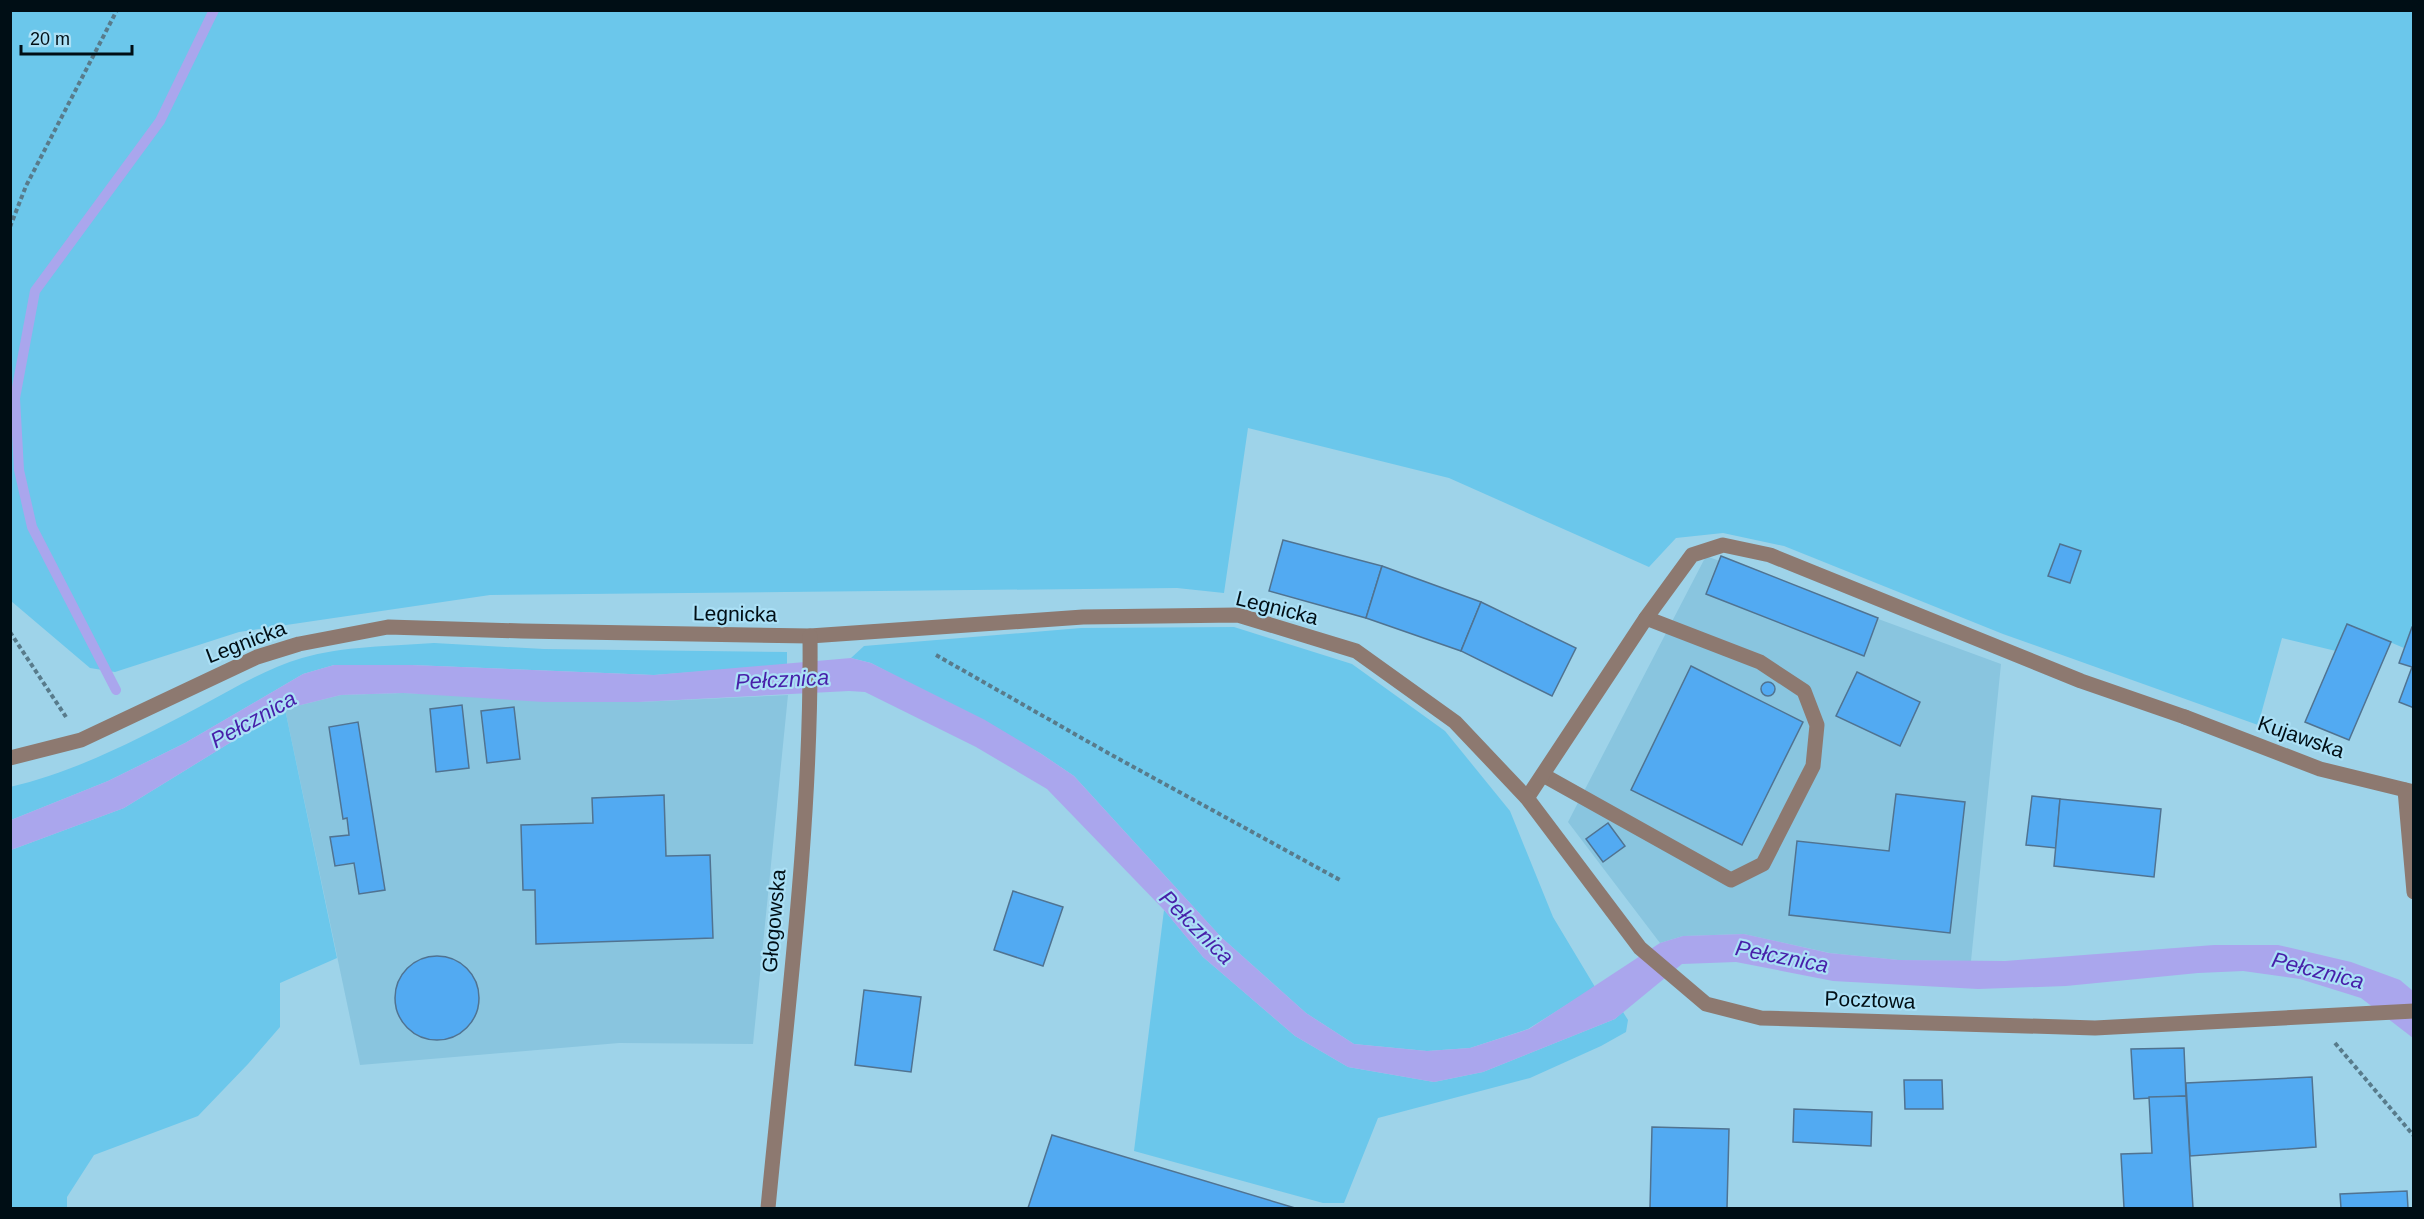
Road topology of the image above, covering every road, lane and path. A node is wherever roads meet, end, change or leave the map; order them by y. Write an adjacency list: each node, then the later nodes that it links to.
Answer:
1 (117, 10): 2 (path)
2 (10, 227)
3 (1646, 618): 10 (street, Kujawska); 10 (street); 11 (street, Kujawska)
4 (10, 632): 8 (path)
5 (810, 636): 7 (street, Legnicka); 8 (street, Legnicka); 18 (street, Głogowska)
6 (932, 653): 13 (path)
7 (1455, 722): 12 (street, Pocztowa)
8 (81, 740): 9 (street, Legnicka)
9 (10, 758)
10 (1544, 775): 12 (street, Kujawska)
11 (2409, 791): 14 (street, Kujawska)
12 (1527, 798): 16 (street, Pocztowa)
13 (1340, 880)
14 (2414, 892)
15 (2414, 1011): 16 (street, Pocztowa)
16 (2312, 1017): 17 (path)
17 (2414, 1136)
18 (768, 1209)

